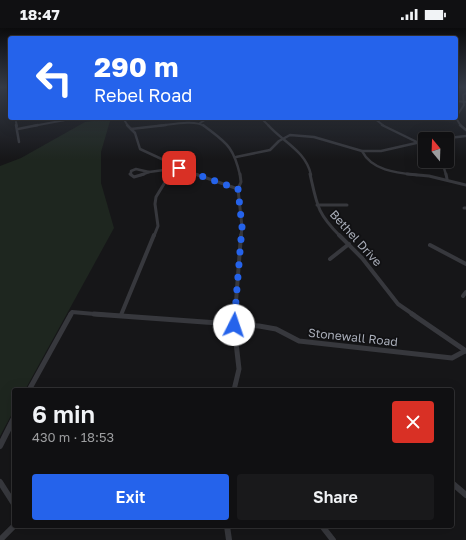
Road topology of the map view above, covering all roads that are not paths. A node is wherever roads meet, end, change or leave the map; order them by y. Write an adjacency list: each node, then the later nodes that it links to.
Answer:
1 (66, 120): 10 (street)
2 (124, 120): 9 (street)
3 (205, 120): 8 (street)
4 (263, 120): 14 (street, Bethel Drive)
5 (376, 120): 16 (street)
6 (458, 120): 11 (street)
7 (16, 122): 10 (street)
8 (200, 123): 9 (street); 18 (street)
9 (131, 129): 20 (street)
10 (18, 130): 15 (street)
11 (466, 130)
12 (466, 136): 13 (street)
13 (454, 137)
14 (282, 138): 17 (street); 18 (street); 26 (street, Bethel Drive)
15 (19, 142)
16 (418, 142): 17 (street)
17 (362, 150): 22 (street)
18 (236, 157): 24 (street)
19 (444, 168): 22 (street)
20 (172, 169): 21 (street); 24 (street); 33 (street)
21 (149, 172): 21 (street)
22 (447, 179): 23 (street)
23 (466, 185)
24 (238, 189): 34 (street)
25 (347, 205): 26 (street)
26 (317, 206): 27 (street, Bethel Drive)
27 (349, 244): 29 (street); 35 (street, Bethel Drive)
28 (430, 245): 30 (street)
29 (330, 259)
30 (466, 264)
31 (466, 292): 32 (street)
32 (462, 296)
33 (121, 315): 34 (street, Stonewall Road); 36 (street, Stonewall Road)
34 (234, 325): 35 (street, Stonewall Road); 37 (street)
35 (466, 351)
36 (30, 388)
37 (234, 388)
38 (12, 422): 39 (street)
39 (0, 446)
40 (0, 482): 43 (street)
41 (454, 485): 42 (street)
42 (466, 495)
43 (12, 501)
44 (12, 528): 47 (street)
45 (227, 528): 48 (street)
46 (324, 528): 49 (street)
47 (0, 540)
48 (229, 540)
49 (333, 540)

